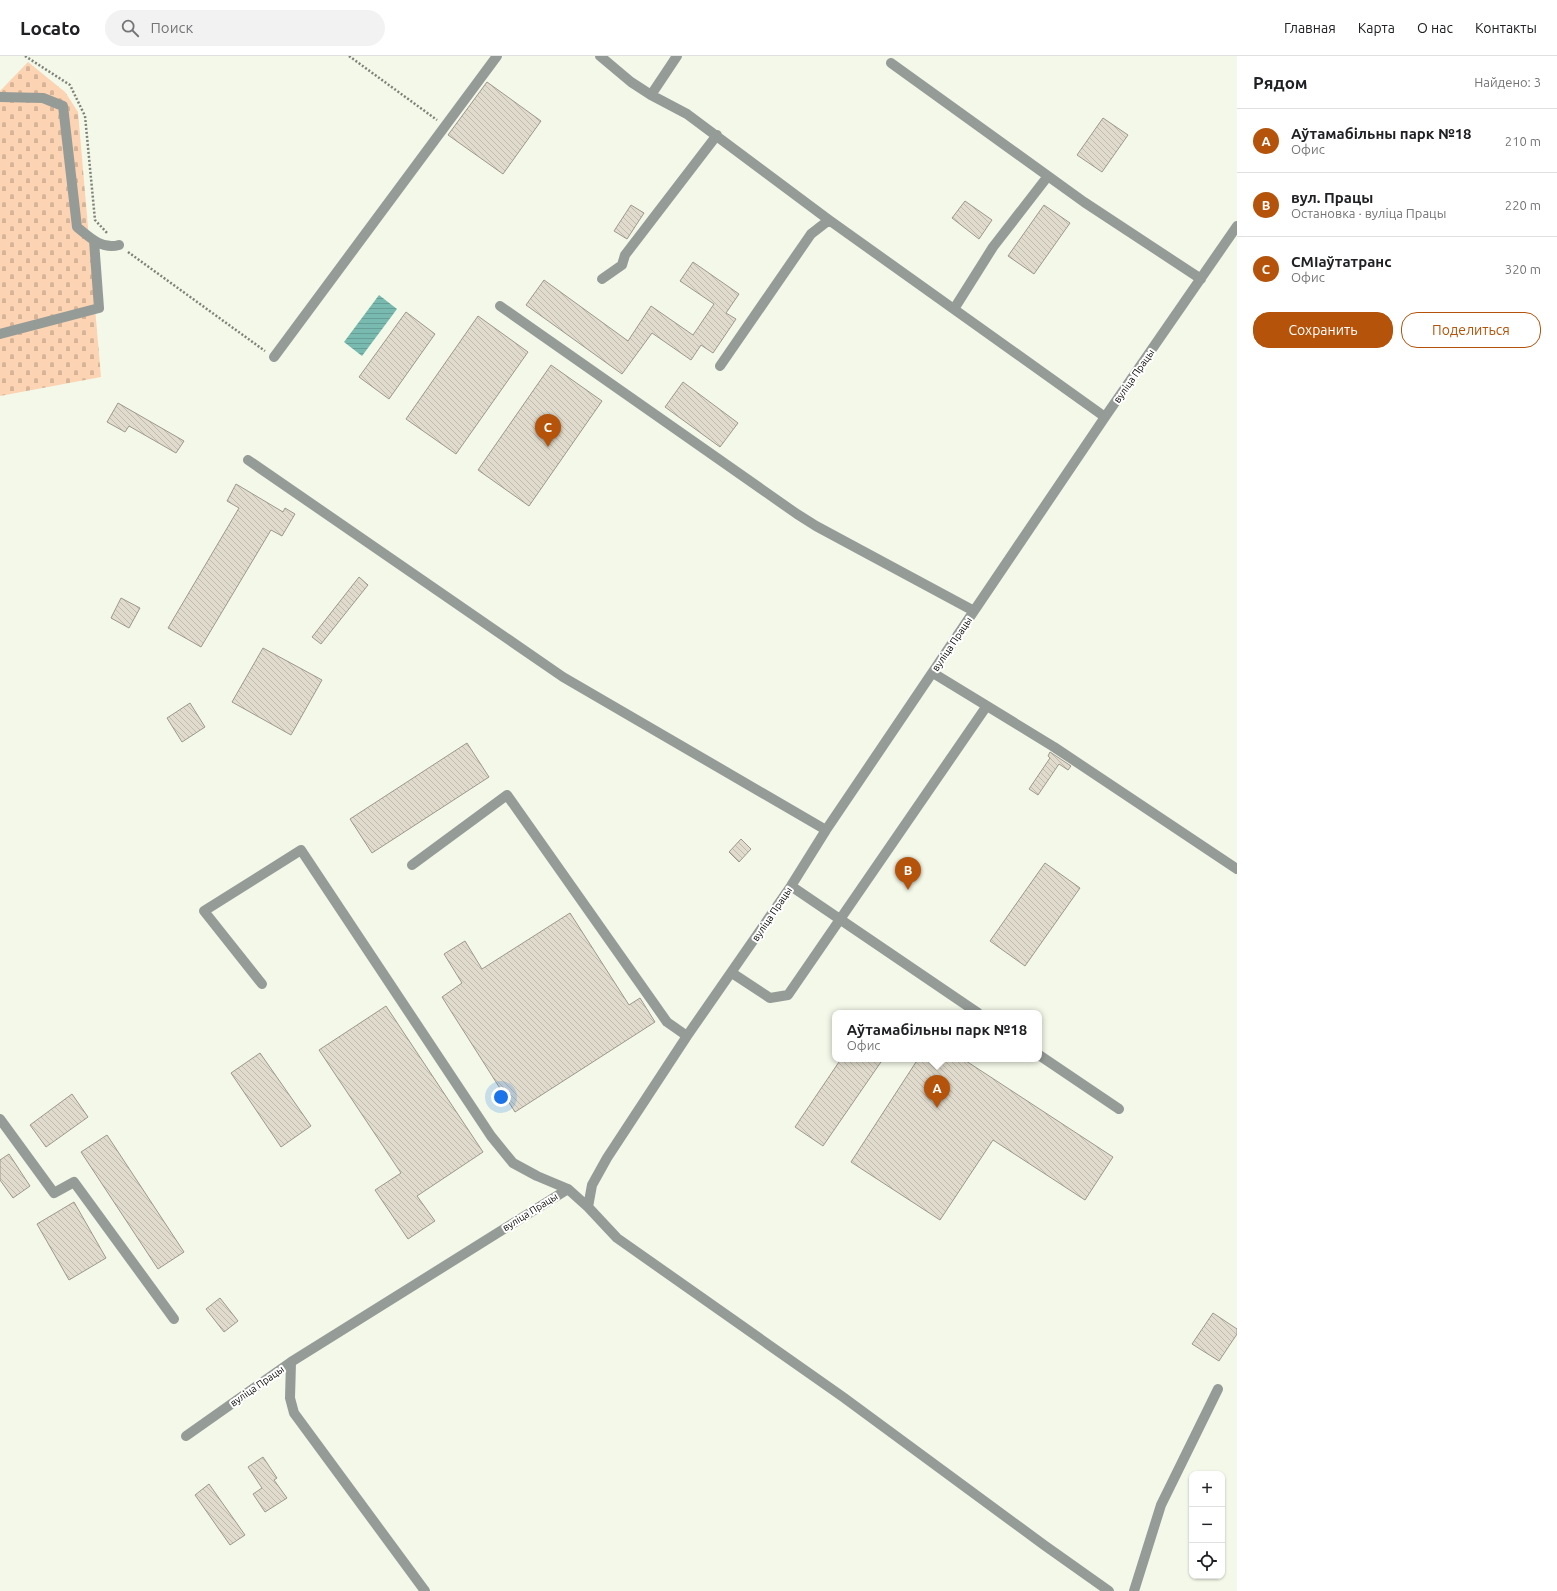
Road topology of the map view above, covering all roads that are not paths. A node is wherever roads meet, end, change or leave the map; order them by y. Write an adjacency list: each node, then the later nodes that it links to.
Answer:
1 (497, 56): 18 (street)
2 (600, 56): 5 (street)
3 (677, 56): 5 (street)
4 (891, 63): 8 (street)
5 (651, 95): 7 (street)
6 (0, 97): 11 (street)
7 (717, 135): 9 (street); 13 (street)
8 (1048, 176): 14 (street); 16 (street)
9 (829, 220): 16 (street); 19 (street)
10 (1237, 226): 14 (street, вуліца Працы)
11 (94, 241): 12 (street); 17 (street)
12 (119, 245)
13 (602, 279)
14 (1201, 279): 20 (street, вуліца Працы)
15 (500, 306): 22 (street)
16 (954, 309): 20 (street)
17 (0, 334)
18 (274, 357)
19 (720, 366)
20 (1105, 417): 22 (street, вуліца Працы)
21 (248, 460): 25 (street)
22 (974, 611): 23 (street, вуліца Працы)
23 (933, 673): 24 (street); 25 (street, вуліца Працы)
24 (986, 706): 27 (street); 29 (street)
25 (826, 830): 28 (street, вуліца Працы)
26 (412, 865): 33 (street)
27 (1237, 868)
28 (791, 886): 29 (street); 30 (street, вуліца Працы)
29 (840, 918): 30 (street); 32 (street)
30 (732, 973): 33 (street, вуліца Працы)
31 (262, 984): 37 (street)
32 (974, 1010)
33 (687, 1036): 38 (street, вуліца Працы)
34 (1042, 1057): 35 (street)
35 (1119, 1109)
36 (0, 1119): 39 (street)
37 (568, 1189): 38 (street, вуліца Працы); 40 (street, вуліца Працы)
38 (588, 1207): 44 (street)
39 (174, 1319)
40 (291, 1362): 42 (street, вуліца Працы); 43 (street)
41 (1218, 1389): 45 (street)
42 (186, 1436)
43 (425, 1591)
44 (1109, 1591)
45 (1134, 1591)

